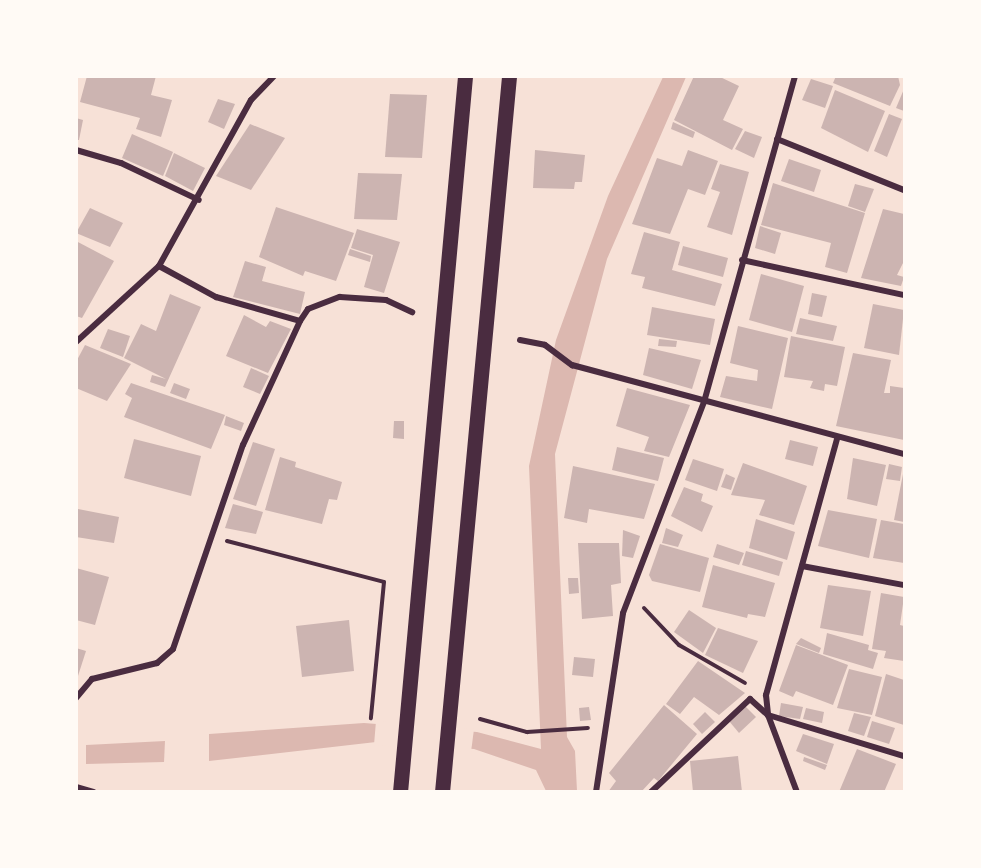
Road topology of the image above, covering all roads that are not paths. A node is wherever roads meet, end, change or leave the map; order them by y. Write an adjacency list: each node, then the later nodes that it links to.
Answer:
1 (274, 76): 8 (street)
2 (465, 76): 26 (main road)
3 (509, 76): 27 (main road)
4 (795, 76): 5 (street)
5 (777, 139): 7 (street); 9 (street)
6 (76, 150): 8 (street)
7 (904, 190)
8 (199, 200): 10 (street)
9 (742, 260): 11 (street); 16 (street)
10 (159, 266): 13 (street); 15 (street)
11 (904, 296)
12 (412, 312): 13 (street)
13 (300, 321): 21 (street)
14 (520, 340): 16 (street)
15 (76, 342)
16 (704, 402): 17 (street); 28 (street)
17 (837, 439): 18 (street); 19 (street)
18 (904, 454)
19 (802, 566): 20 (street); 22 (street)
20 (904, 585)
21 (76, 698)
22 (768, 715): 23 (street); 29 (street); 30 (street)
23 (904, 756)
24 (76, 788): 25 (street)
25 (93, 792)
26 (400, 792)
27 (442, 792)
28 (596, 792)
29 (651, 792)
30 (797, 792)

